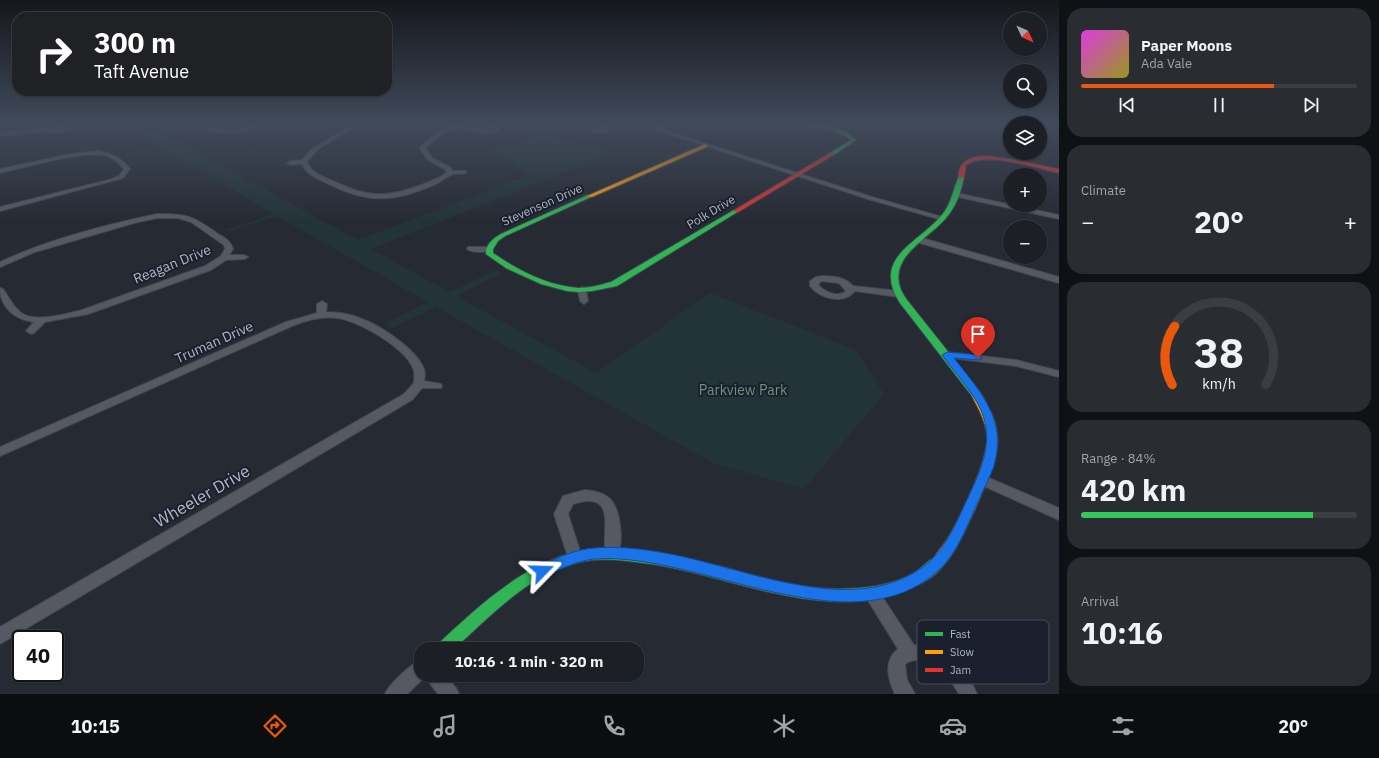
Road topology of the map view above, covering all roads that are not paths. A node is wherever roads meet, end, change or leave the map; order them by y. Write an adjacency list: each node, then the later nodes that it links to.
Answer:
1 (65, 156): 10 (street)
2 (111, 156): 15 (street)
3 (307, 156): 8 (street)
4 (426, 156): 13 (street)
5 (681, 156): 25 (street, Stevenson Drive)
6 (738, 156): 14 (street)
7 (828, 156): 14 (street, Polk Drive)
8 (304, 162): 9 (street); 13 (street)
9 (290, 163)
10 (0, 171)
11 (1059, 171): 17 (street)
12 (464, 172): 13 (street)
13 (449, 173)
14 (796, 175): 22 (street); 31 (street, Polk Drive)
15 (121, 177): 16 (street); 18 (street)
16 (131, 178)
17 (956, 195): 21 (street); 22 (street)
18 (0, 209)
19 (174, 209): 20 (street)
20 (167, 216): 27 (street, Reagan Drive); 28 (street, Reagan Drive)
21 (1059, 217)
22 (942, 218): 23 (street)
23 (919, 240): 29 (street); 32 (street)
24 (471, 249): 25 (street)
25 (489, 249): 31 (street)
26 (244, 256): 27 (street)
27 (224, 258): 35 (street, Reagan Drive)
28 (0, 265)
29 (1059, 280)
30 (850, 288): 32 (street)
31 (582, 290): 34 (street)
32 (899, 294): 37 (street)
33 (1, 295): 35 (street, Reagan Drive)
34 (584, 301)
35 (43, 319): 36 (street)
36 (31, 331)
37 (947, 355): 38 (street); 42 (street)
38 (1059, 374)
39 (419, 384): 40 (street); 41 (street, Truman Drive); 47 (street, Wheeler Drive)
40 (437, 386)
41 (0, 452)
42 (982, 480): 43 (street); 46 (street)
43 (1059, 514)
44 (612, 553): 45 (street); 45 (street); 46 (street)
45 (574, 557): 48 (street)
46 (872, 594): 49 (street)
47 (0, 636)
48 (451, 642)
49 (910, 653): 50 (street); 56 (street)
50 (917, 653)
51 (414, 675): 54 (street)
52 (439, 682): 55 (street)
53 (964, 684): 57 (street)
54 (394, 694)
55 (450, 694)
56 (906, 694)
57 (968, 694)

